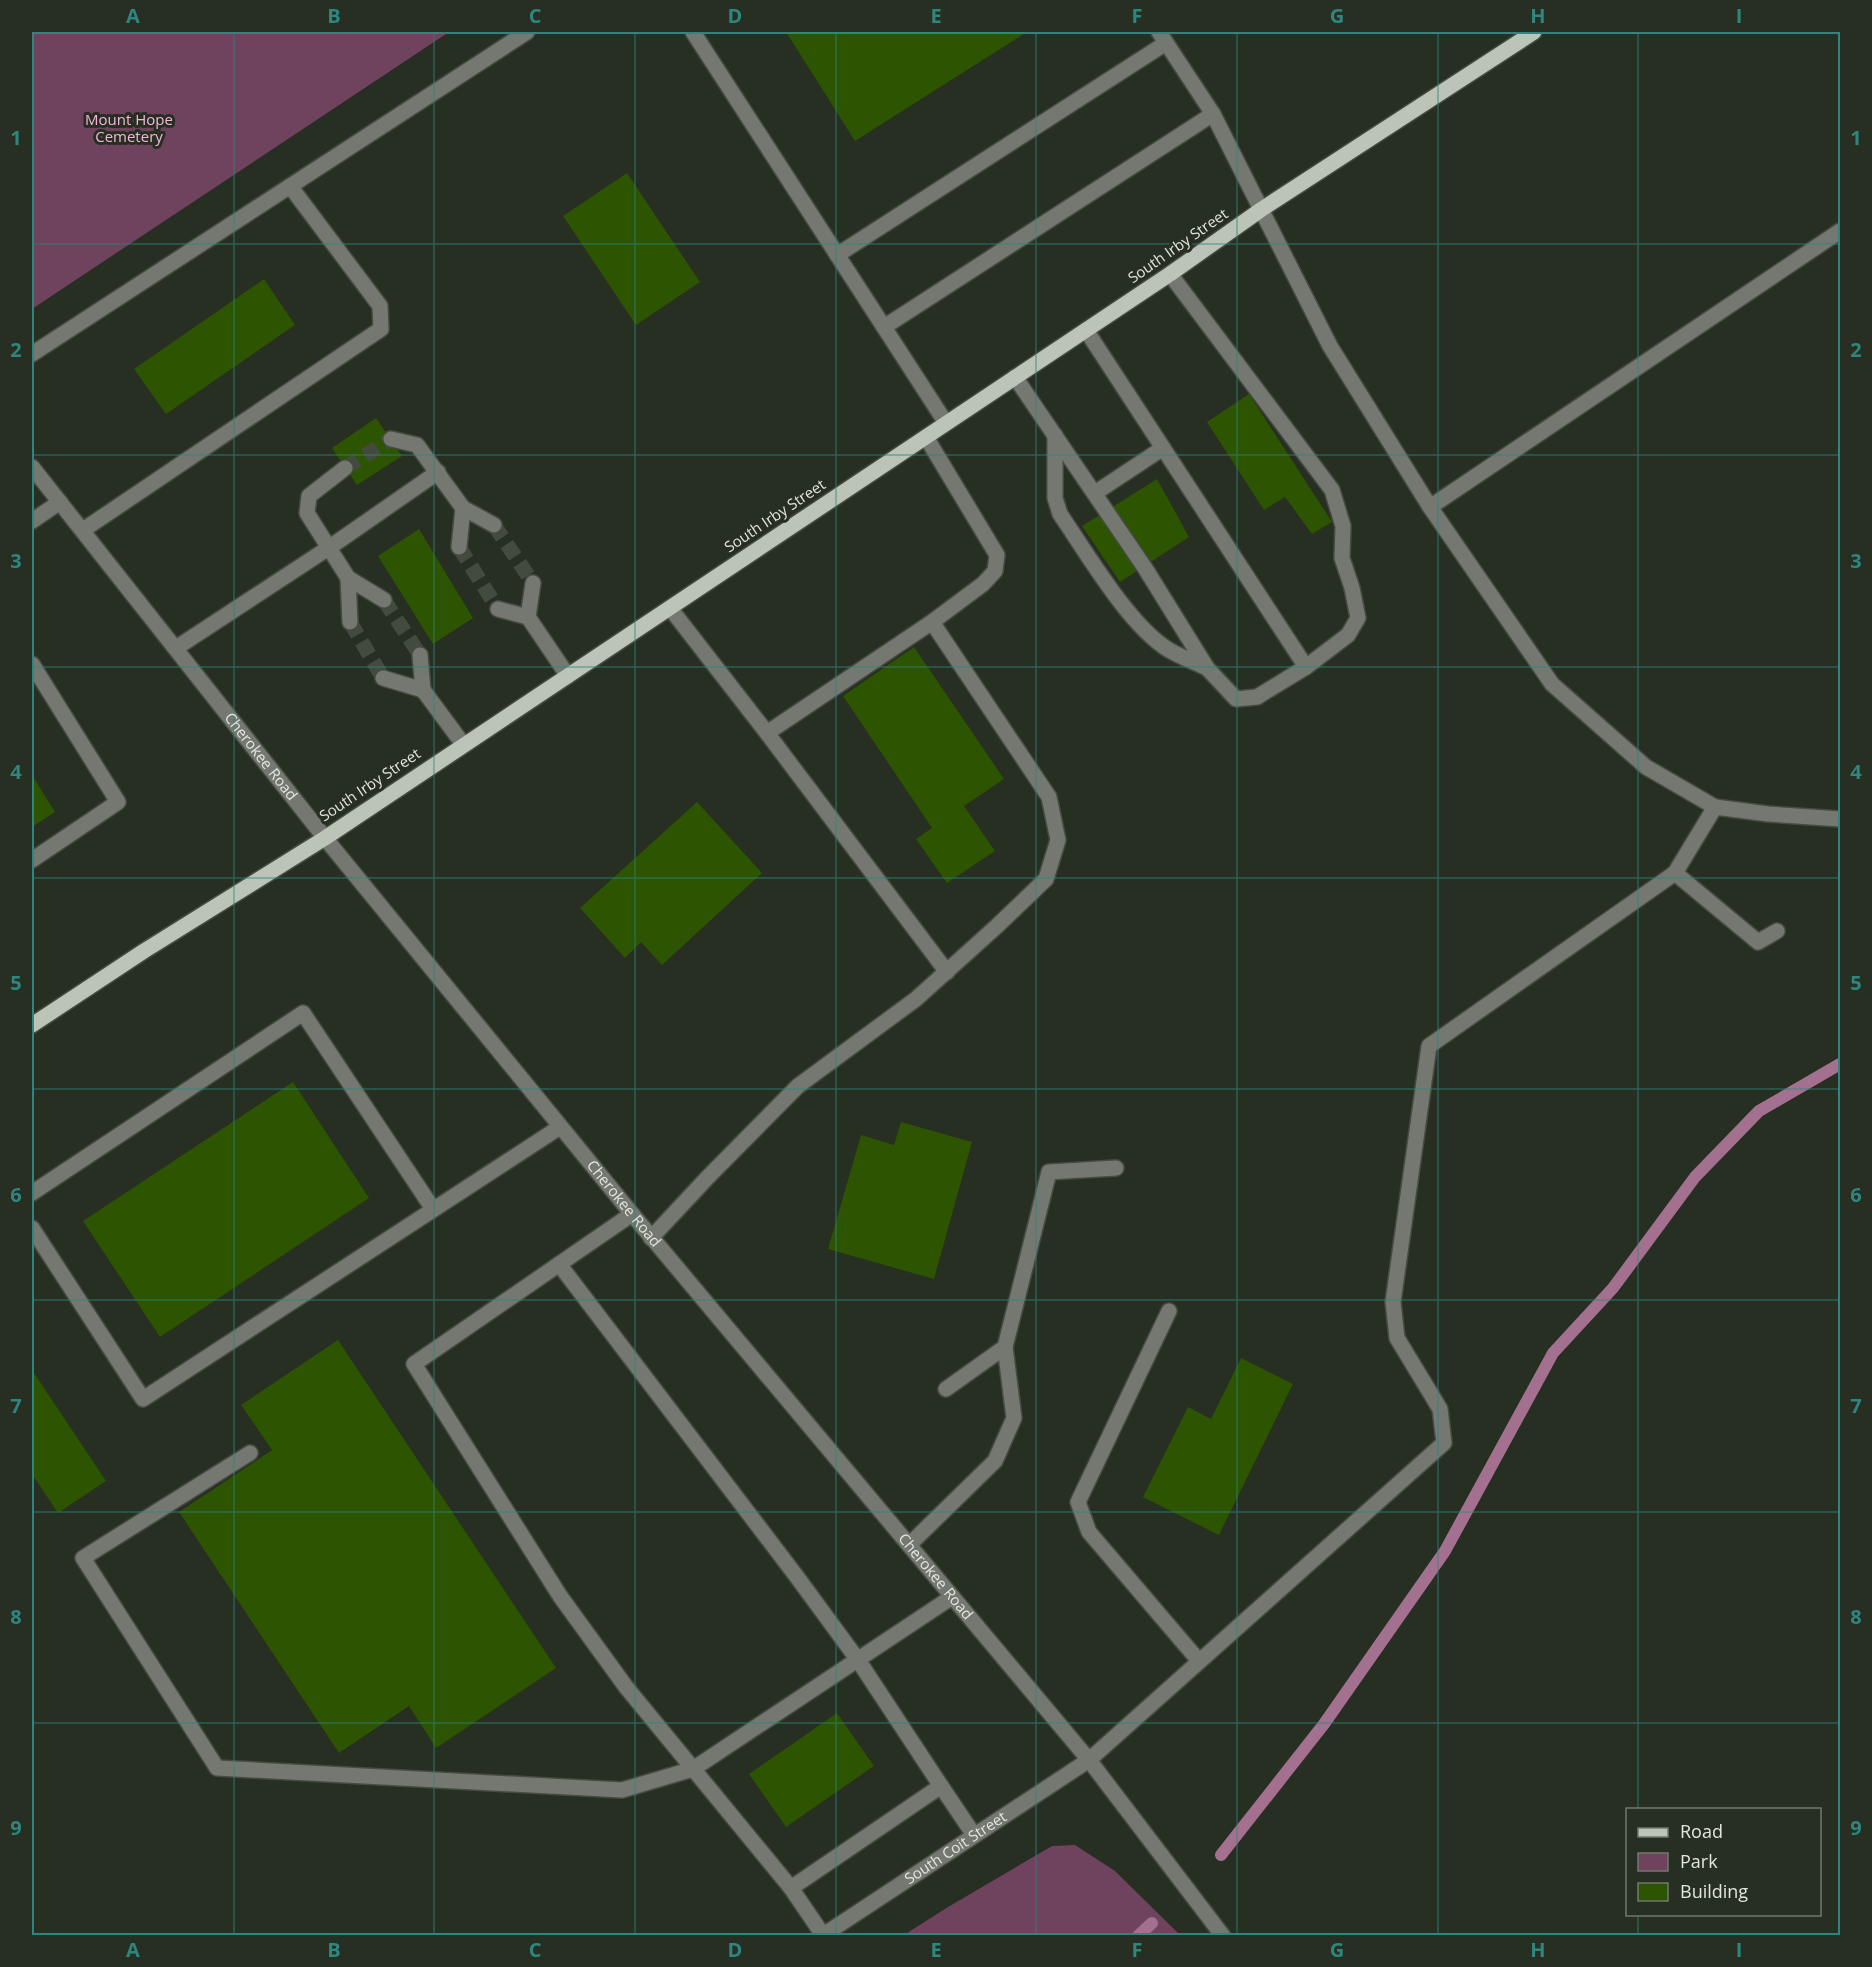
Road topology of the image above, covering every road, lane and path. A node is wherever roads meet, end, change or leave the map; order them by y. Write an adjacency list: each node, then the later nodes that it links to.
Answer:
1 (527, 32): 6 (street)
2 (693, 32): 9 (street)
3 (1534, 32): 7 (main road, South Irby Street)
4 (1163, 37): 5 (street); 9 (street)
5 (1213, 114): 7 (street); 11 (street)
6 (290, 186): 13 (street); 29 (street)
7 (1262, 209): 10 (main road, South Irby Street); 25 (street)
8 (1840, 231): 25 (street)
9 (837, 255): 11 (street)
10 (1170, 274): 12 (main road, South Irby Street); 43 (street)
11 (884, 327): 15 (street)
12 (1086, 330): 14 (main road, South Irby Street); 19 (street)
13 (32, 354)
14 (1015, 377): 15 (main road, South Irby Street); 16 (street)
15 (946, 423): 17 (main road, South Irby Street)
16 (1055, 435): 23 (street); 44 (street)
17 (926, 437): 35 (main road, South Irby Street); 39 (street)
18 (391, 439): 22 (street)
19 (1163, 448): 23 (street); 43 (street)
20 (32, 467): 24 (street, Cherokee Road)
21 (345, 468): 31 (street)
22 (438, 472): 26 (street); 31 (street)
23 (1095, 493): 44 (street)
24 (60, 502): 27 (street); 29 (street, Cherokee Road)
25 (1430, 507): 50 (street)
26 (463, 508): 28 (street); 30 (street)
27 (32, 521)
28 (494, 525)
29 (83, 530): 40 (street, Cherokee Road)
30 (459, 546)
31 (330, 547): 32 (street); 40 (street)
32 (348, 578): 34 (street); 38 (street)
33 (533, 583): 37 (street)
34 (384, 600)
35 (670, 608): 45 (main road, South Irby Street); 48 (street)
36 (498, 609): 37 (street)
37 (528, 617): 45 (street)
38 (350, 621)
39 (932, 622): 48 (street); 56 (street)
40 (176, 648): 52 (street, Cherokee Road)
41 (420, 655): 47 (street)
42 (32, 664): 53 (street)
43 (1306, 667): 44 (street)
44 (1207, 668)
45 (568, 676): 49 (main road, South Irby Street)
46 (384, 678): 47 (street)
47 (423, 690): 49 (street)
48 (767, 733): 56 (street)
49 (463, 744): 52 (main road, South Irby Street)
50 (1715, 807): 51 (street); 54 (street)
51 (1840, 819)
52 (325, 837): 57 (main road, South Irby Street); 58 (street, Cherokee Road)
53 (32, 860)
54 (1675, 873): 55 (street); 73 (street, South Coit Street)
55 (1777, 931)
56 (947, 972): 64 (street)
57 (32, 1025)
58 (560, 1127): 61 (street); 62 (street, Cherokee Road)
59 (1116, 1168): 67 (street)
60 (32, 1193): 61 (street)
61 (433, 1209): 63 (street)
62 (632, 1214): 64 (street, Cherokee Road); 65 (street)
63 (32, 1228)
64 (651, 1238): 70 (street, Cherokee Road)
65 (559, 1264): 72 (street); 75 (street)
66 (1169, 1311): 73 (street)
67 (1005, 1347): 68 (street); 70 (street)
68 (946, 1389)
69 (250, 1452): 75 (street)
70 (909, 1545): 71 (street, Cherokee Road)
71 (952, 1597): 72 (street); 74 (street, Cherokee Road)
72 (858, 1660): 75 (street); 76 (street)
73 (1199, 1661): 74 (street, South Coit Street)
74 (1089, 1760): 77 (street, South Coit Street); 80 (street, Cherokee Road)
75 (693, 1769): 78 (street)
76 (941, 1786): 77 (street); 78 (street)
77 (974, 1835): 79 (street, South Coit Street)
78 (791, 1888): 79 (street)
79 (822, 1935)
80 (1223, 1935)

